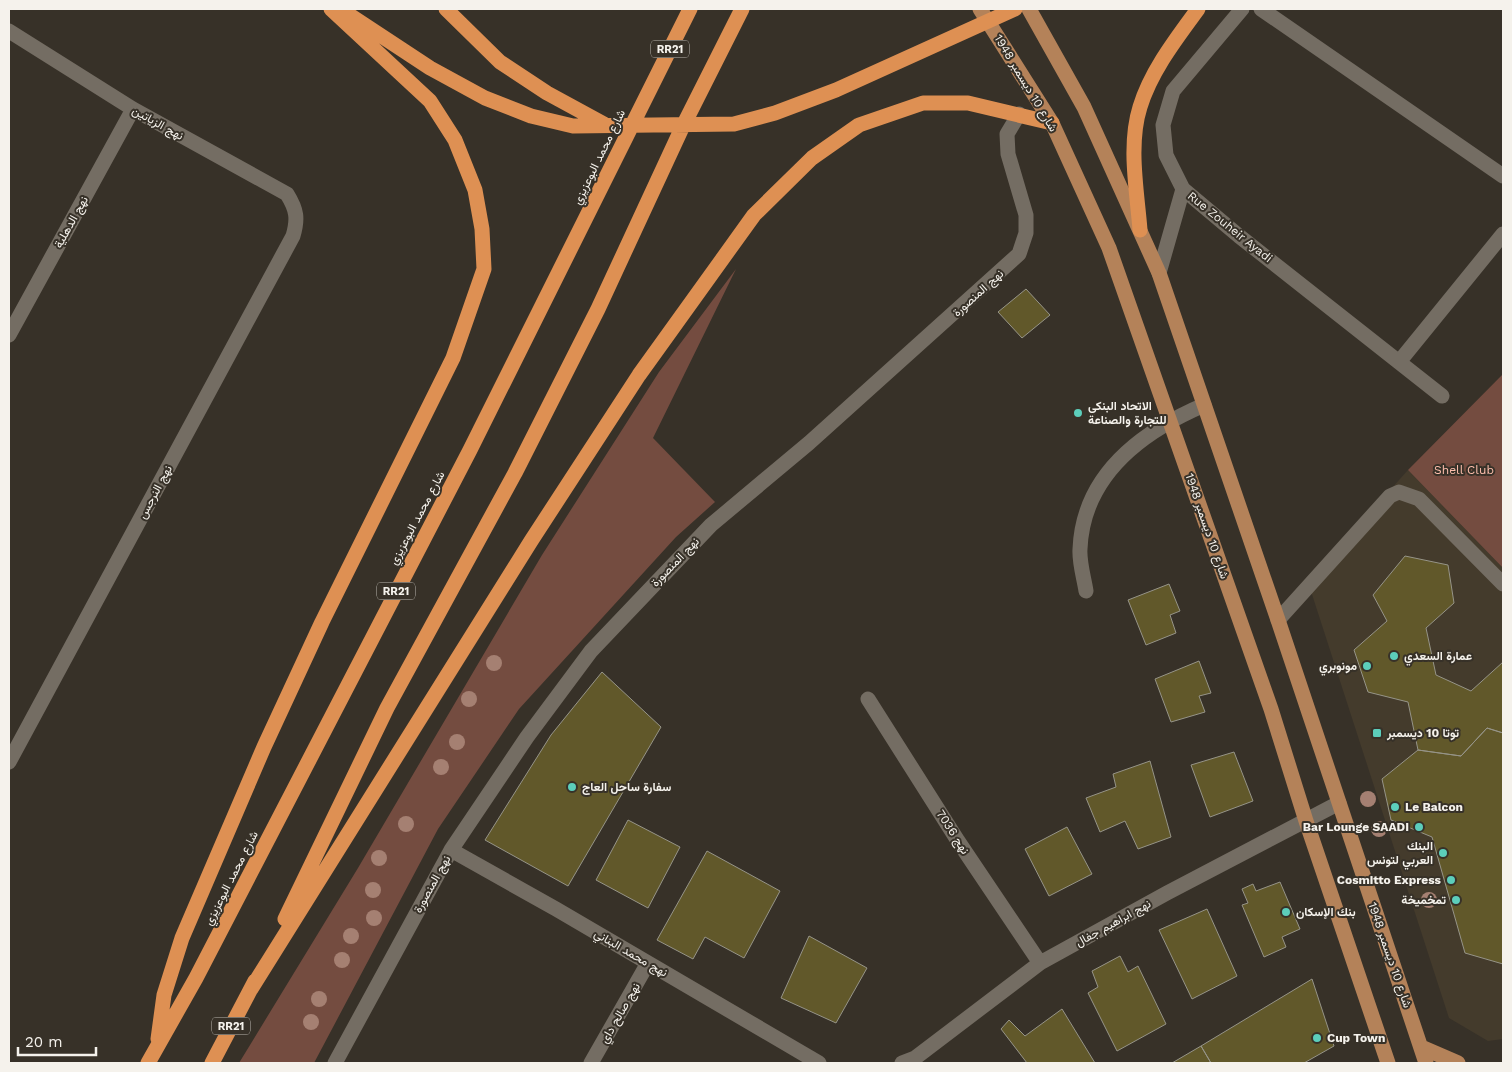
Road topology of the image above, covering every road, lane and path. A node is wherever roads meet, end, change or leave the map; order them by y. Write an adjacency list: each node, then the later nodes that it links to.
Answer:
1 (332, 9): 41 (highway)
2 (340, 9): 18 (highway)
3 (446, 9): 18 (highway)
4 (690, 9): 41 (highway, شارع محمد البوعزيزي / RR21)
5 (742, 9): 14 (highway, RR21)
6 (752, 9): 14 (highway)
7 (980, 9): 17 (main road, شارع 10 ديسمبر 1948)
8 (1014, 9): 18 (highway)
9 (1030, 9): 22 (main road, شارع 10 ديسمبر 1948)
10 (1198, 9): 22 (highway)
11 (1242, 9): 20 (street, Rue Zouheir Ayadi)
12 (1261, 9): 19 (street)
13 (9, 31): 15 (street, نهج الزياتين)
14 (706, 83): 40 (highway, RR21)
15 (133, 109): 21 (street, نهج الزياتين); 25 (street, نهج الدهلية)
16 (1019, 114): 17 (highway); 37 (street, نهج المنصورة); 40 (highway)
17 (1052, 123): 29 (main road, شارع 10 ديسمبر 1948)
18 (605, 124)
19 (1503, 176)
20 (1182, 188): 24 (street); 26 (street, Rue Zouheir Ayadi)
21 (297, 220): 34 (street, نهج النرجس)
22 (1140, 230): 24 (main road, شارع 10 ديسمبر 1948)
23 (1503, 234): 26 (street)
24 (1159, 273): 28 (main road, شارع 10 ديسمبر 1948)
25 (9, 335)
26 (1399, 362): 27 (street, Rue Zouheir Ayadi)
27 (1442, 396)
28 (1204, 405): 29 (street); 32 (main road, شارع 10 ديسمبر 1948)
29 (1170, 419): 31 (street); 36 (main road, شارع 10 ديسمبر 1948)
30 (1503, 584): 32 (street)
31 (1086, 591)
32 (1278, 620): 35 (main road, شارع 10 ديسمبر 1948)
33 (868, 699): 39 (street, نهج 7036)
34 (9, 762)
35 (1339, 803): 36 (street, نهج ابراهيم جفال); 42 (main road, شارع 10 ديسمبر 1948)
36 (1306, 821): 39 (street, نهج ابراهيم جفال); 49 (main road, شارع 10 ديسمبر 1948)
37 (451, 850): 38 (street, نهج محمد البناني); 46 (street, نهج المنصورة)
38 (648, 963): 43 (street, نهج محمد البناني); 47 (street, نهج صالح داي)
39 (1040, 963): 48 (street, نهج ابراهيم جفال)
40 (251, 989): 45 (highway, RR21)
41 (157, 1047): 44 (highway, شارع محمد البوعزيزي / RR21)
42 (1420, 1047): 50 (main road, شارع 10 ديسمبر 1948); 51 (main road)
43 (812, 1061)
44 (148, 1063)
45 (212, 1063)
46 (335, 1063)
47 (591, 1063)
48 (902, 1063)
49 (1388, 1063)
50 (1426, 1063)
51 (1458, 1063)

